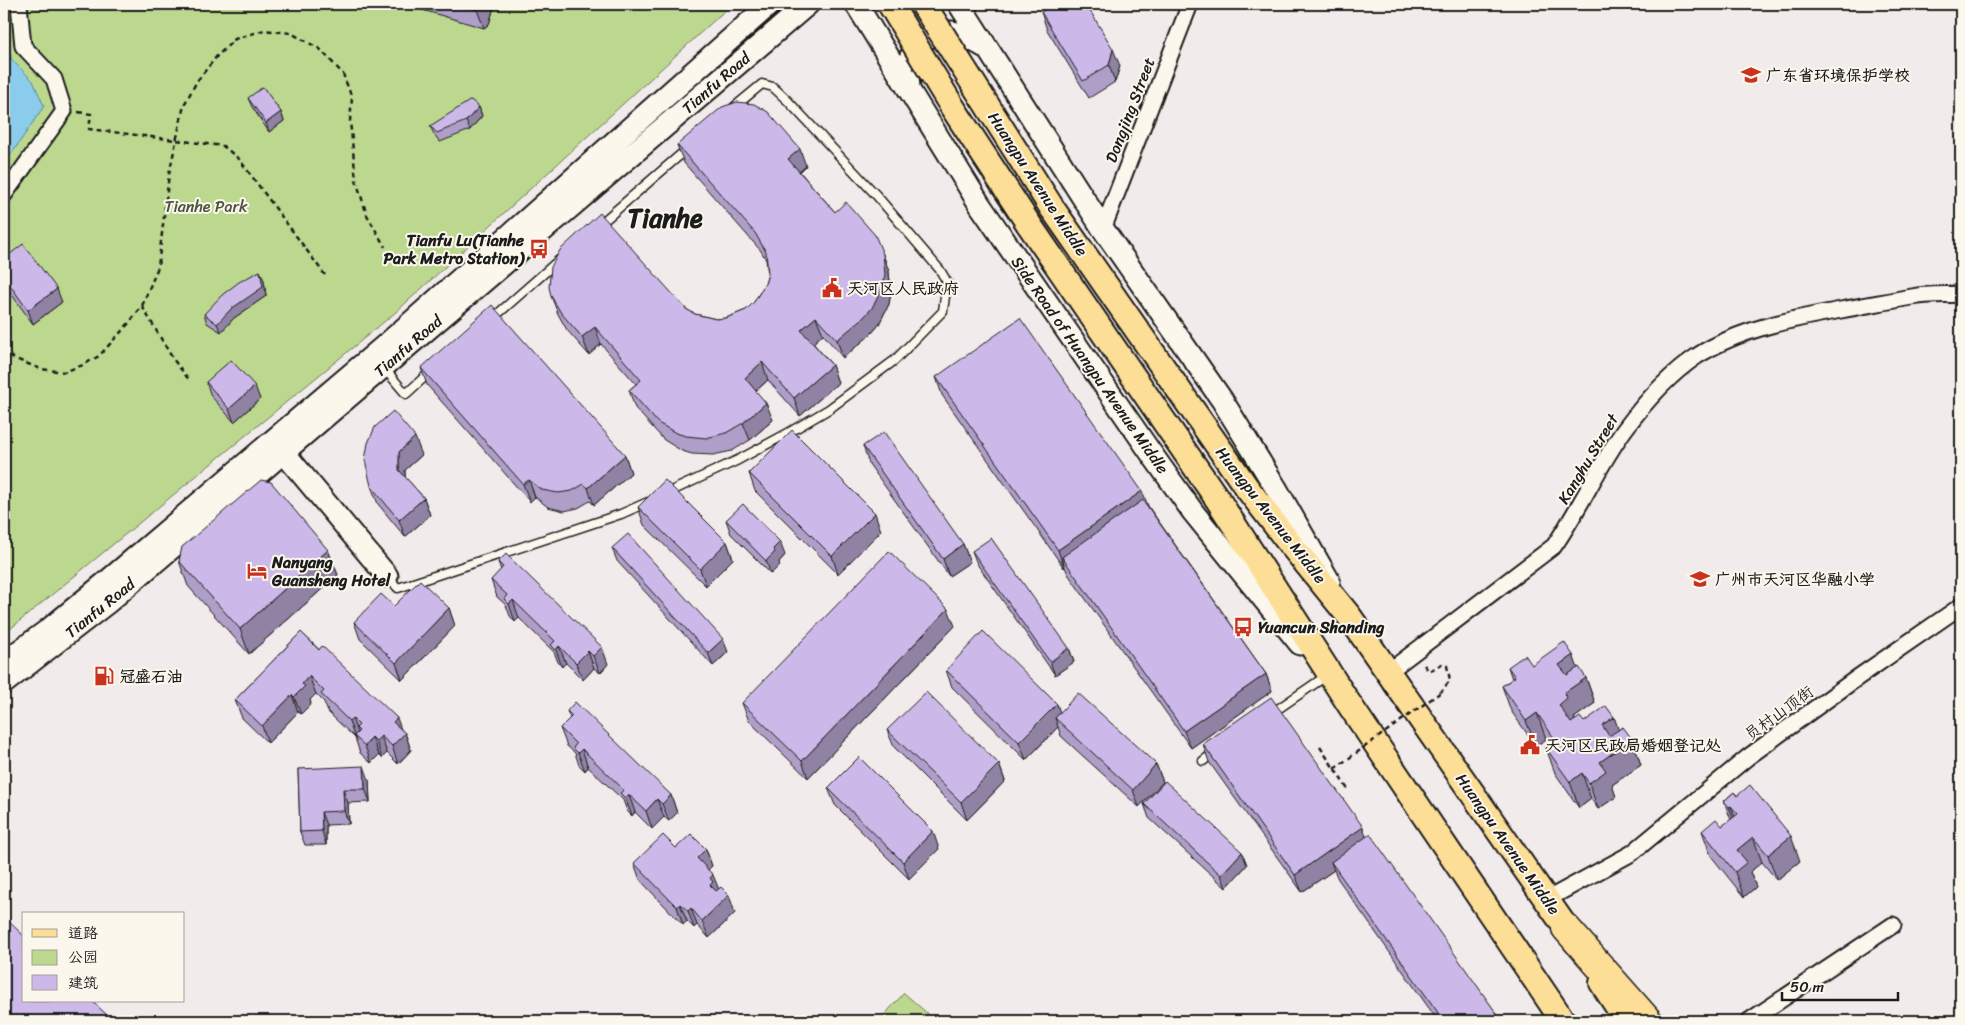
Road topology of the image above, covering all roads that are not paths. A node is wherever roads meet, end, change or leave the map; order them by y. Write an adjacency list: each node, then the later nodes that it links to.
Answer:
1 (19, 4): 13 (street)
2 (770, 4): 21 (main road, Tianfu Road)
3 (808, 4): 19 (main road, Tianfu Road)
4 (856, 4): 10 (main road, Side Road of Huangpu Avenue Middle)
5 (890, 4): 29 (main road, Huangpu Avenue Middle, bridge)
6 (923, 4): 24 (main road, Huangpu Avenue Middle, bridge)
7 (959, 4): 9 (main road)
8 (1190, 4): 14 (street, Dongjing Street)
9 (985, 47): 10 (main road); 14 (main road)
10 (910, 93): 27 (main road, Side Road of Huangpu Avenue Middle)
11 (724, 116): 22 (lane)
12 (695, 142): 15 (lane)
13 (4, 195)
14 (1103, 229): 24 (main road)
15 (591, 232)
16 (569, 252): 18 (lane)
17 (1961, 294): 26 (street, Kanghu Street)
18 (487, 323)
19 (383, 367): 20 (lane); 21 (main road, Tianfu Road)
20 (435, 368)
21 (278, 447): 22 (main road); 25 (main road, Tianfu Road); 28 (main road, Tianfu Road)
22 (387, 576)
23 (1961, 606): 33 (street, 员村山顶街)
24 (1350, 616): 26 (main road, Huangpu Avenue Middle)
25 (4, 662)
26 (1388, 672): 33 (main road, Huangpu Avenue Middle)
27 (1326, 676): 29 (main road, Side Road of Huangpu Avenue Middle); 30 (lane)
28 (4, 683)
29 (1351, 706): 36 (main road, Huangpu Avenue Middle)
30 (1268, 715)
31 (1219, 749): 32 (lane)
32 (1203, 761)
33 (1546, 900): 35 (main road, Huangpu Avenue Middle)
34 (1893, 924): 39 (street)
35 (1566, 928): 37 (main road, Huangpu Avenue Middle); 38 (highway)
36 (1563, 1021)
37 (1627, 1021)
38 (1648, 1021)
39 (1749, 1021)

